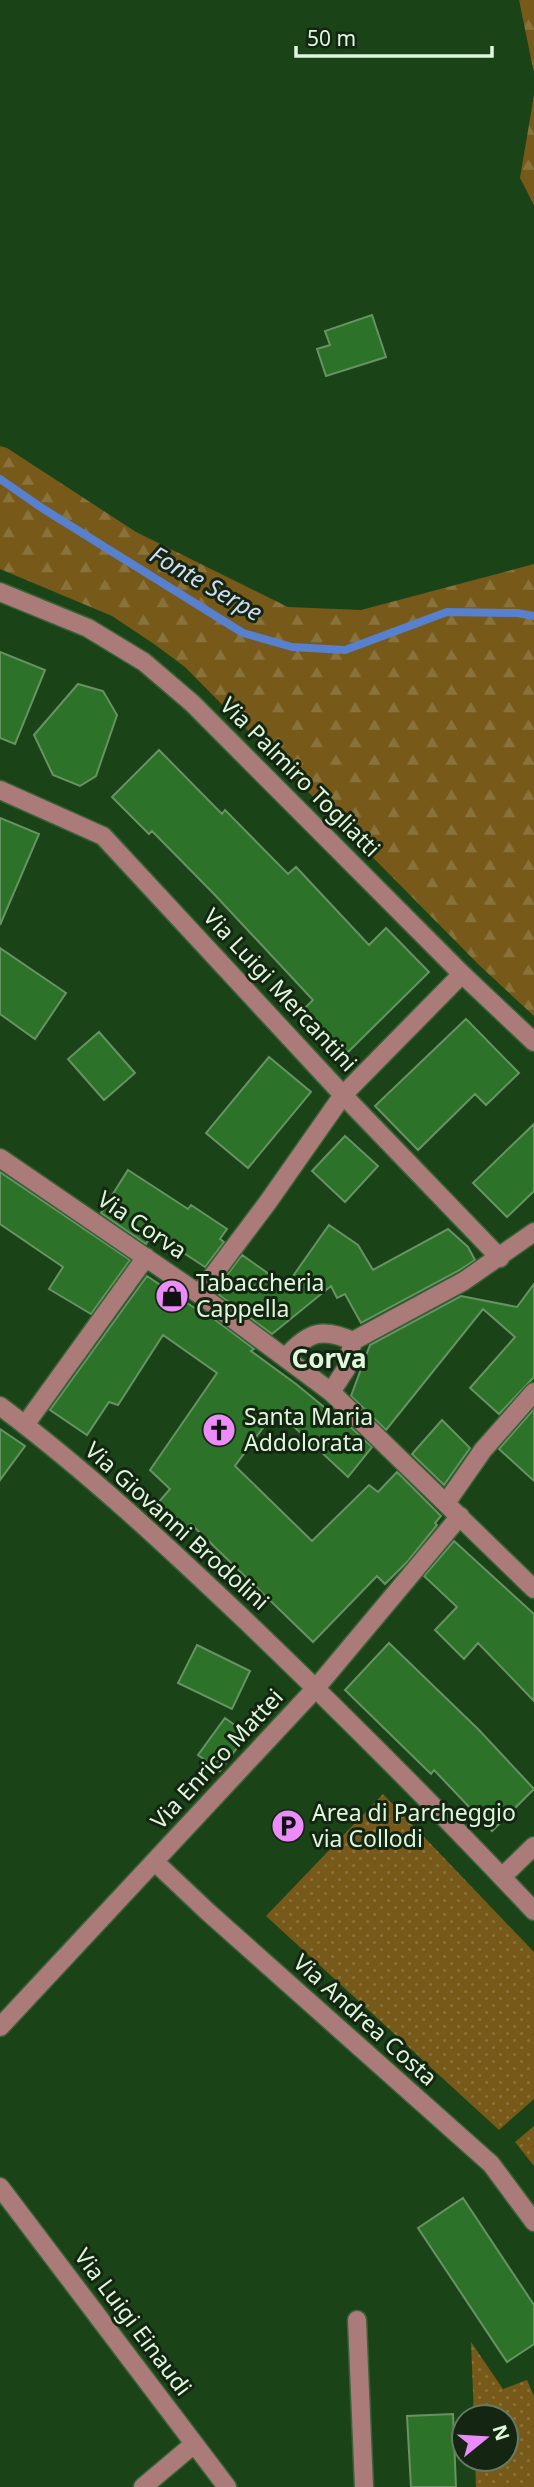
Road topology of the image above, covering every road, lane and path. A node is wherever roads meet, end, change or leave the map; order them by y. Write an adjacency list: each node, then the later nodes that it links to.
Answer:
1 (0, 592): 3 (street, Via Palmiro Togliatti)
2 (0, 790): 5 (street, Via Luigi Mercantini)
3 (461, 974): 4 (street, Via Palmiro Togliatti); 5 (street)
4 (534, 1042)
5 (343, 1095): 9 (street, Via Luigi Mercantini); 10 (street)
6 (0, 1158): 8 (street, Via Corva)
7 (534, 1232): 9 (street)
8 (146, 1257): 10 (street, Via Corva); 16 (street)
9 (500, 1258): 11 (street)
10 (199, 1294): 12 (street, Via Corva)
11 (353, 1341): 12 (street); 13 (street)
12 (286, 1356): 13 (street, Via Corva)
13 (331, 1392): 17 (street, Via Corva)
14 (534, 1392): 17 (street)
15 (0, 1406): 16 (street, Via Giovanni Brodolini)
16 (25, 1425): 20 (street, Via Giovanni Brodolini)
17 (446, 1503): 18 (street, Via Corva)
18 (460, 1516): 19 (street, Via Corva); 20 (street, Via Enrico Mattei)
19 (534, 1589)
20 (316, 1688): 22 (street, Via Enrico Mattei); 23 (street, Via Giovanni Brodolini)
21 (534, 1846): 23 (street)
22 (155, 1862): 25 (street, Via Enrico Mattei); 27 (street, Via Andrea Costa)
23 (502, 1877): 24 (street, Via Giovanni Brodolini)
24 (534, 1911)
25 (0, 2027)
26 (0, 2188): 29 (street, Via Luigi Einaudi)
27 (534, 2222)
28 (357, 2320): 32 (street)
29 (194, 2444): 30 (street); 31 (street, Via Luigi Einaudi)
30 (143, 2487)
31 (227, 2487)
32 (364, 2487)

